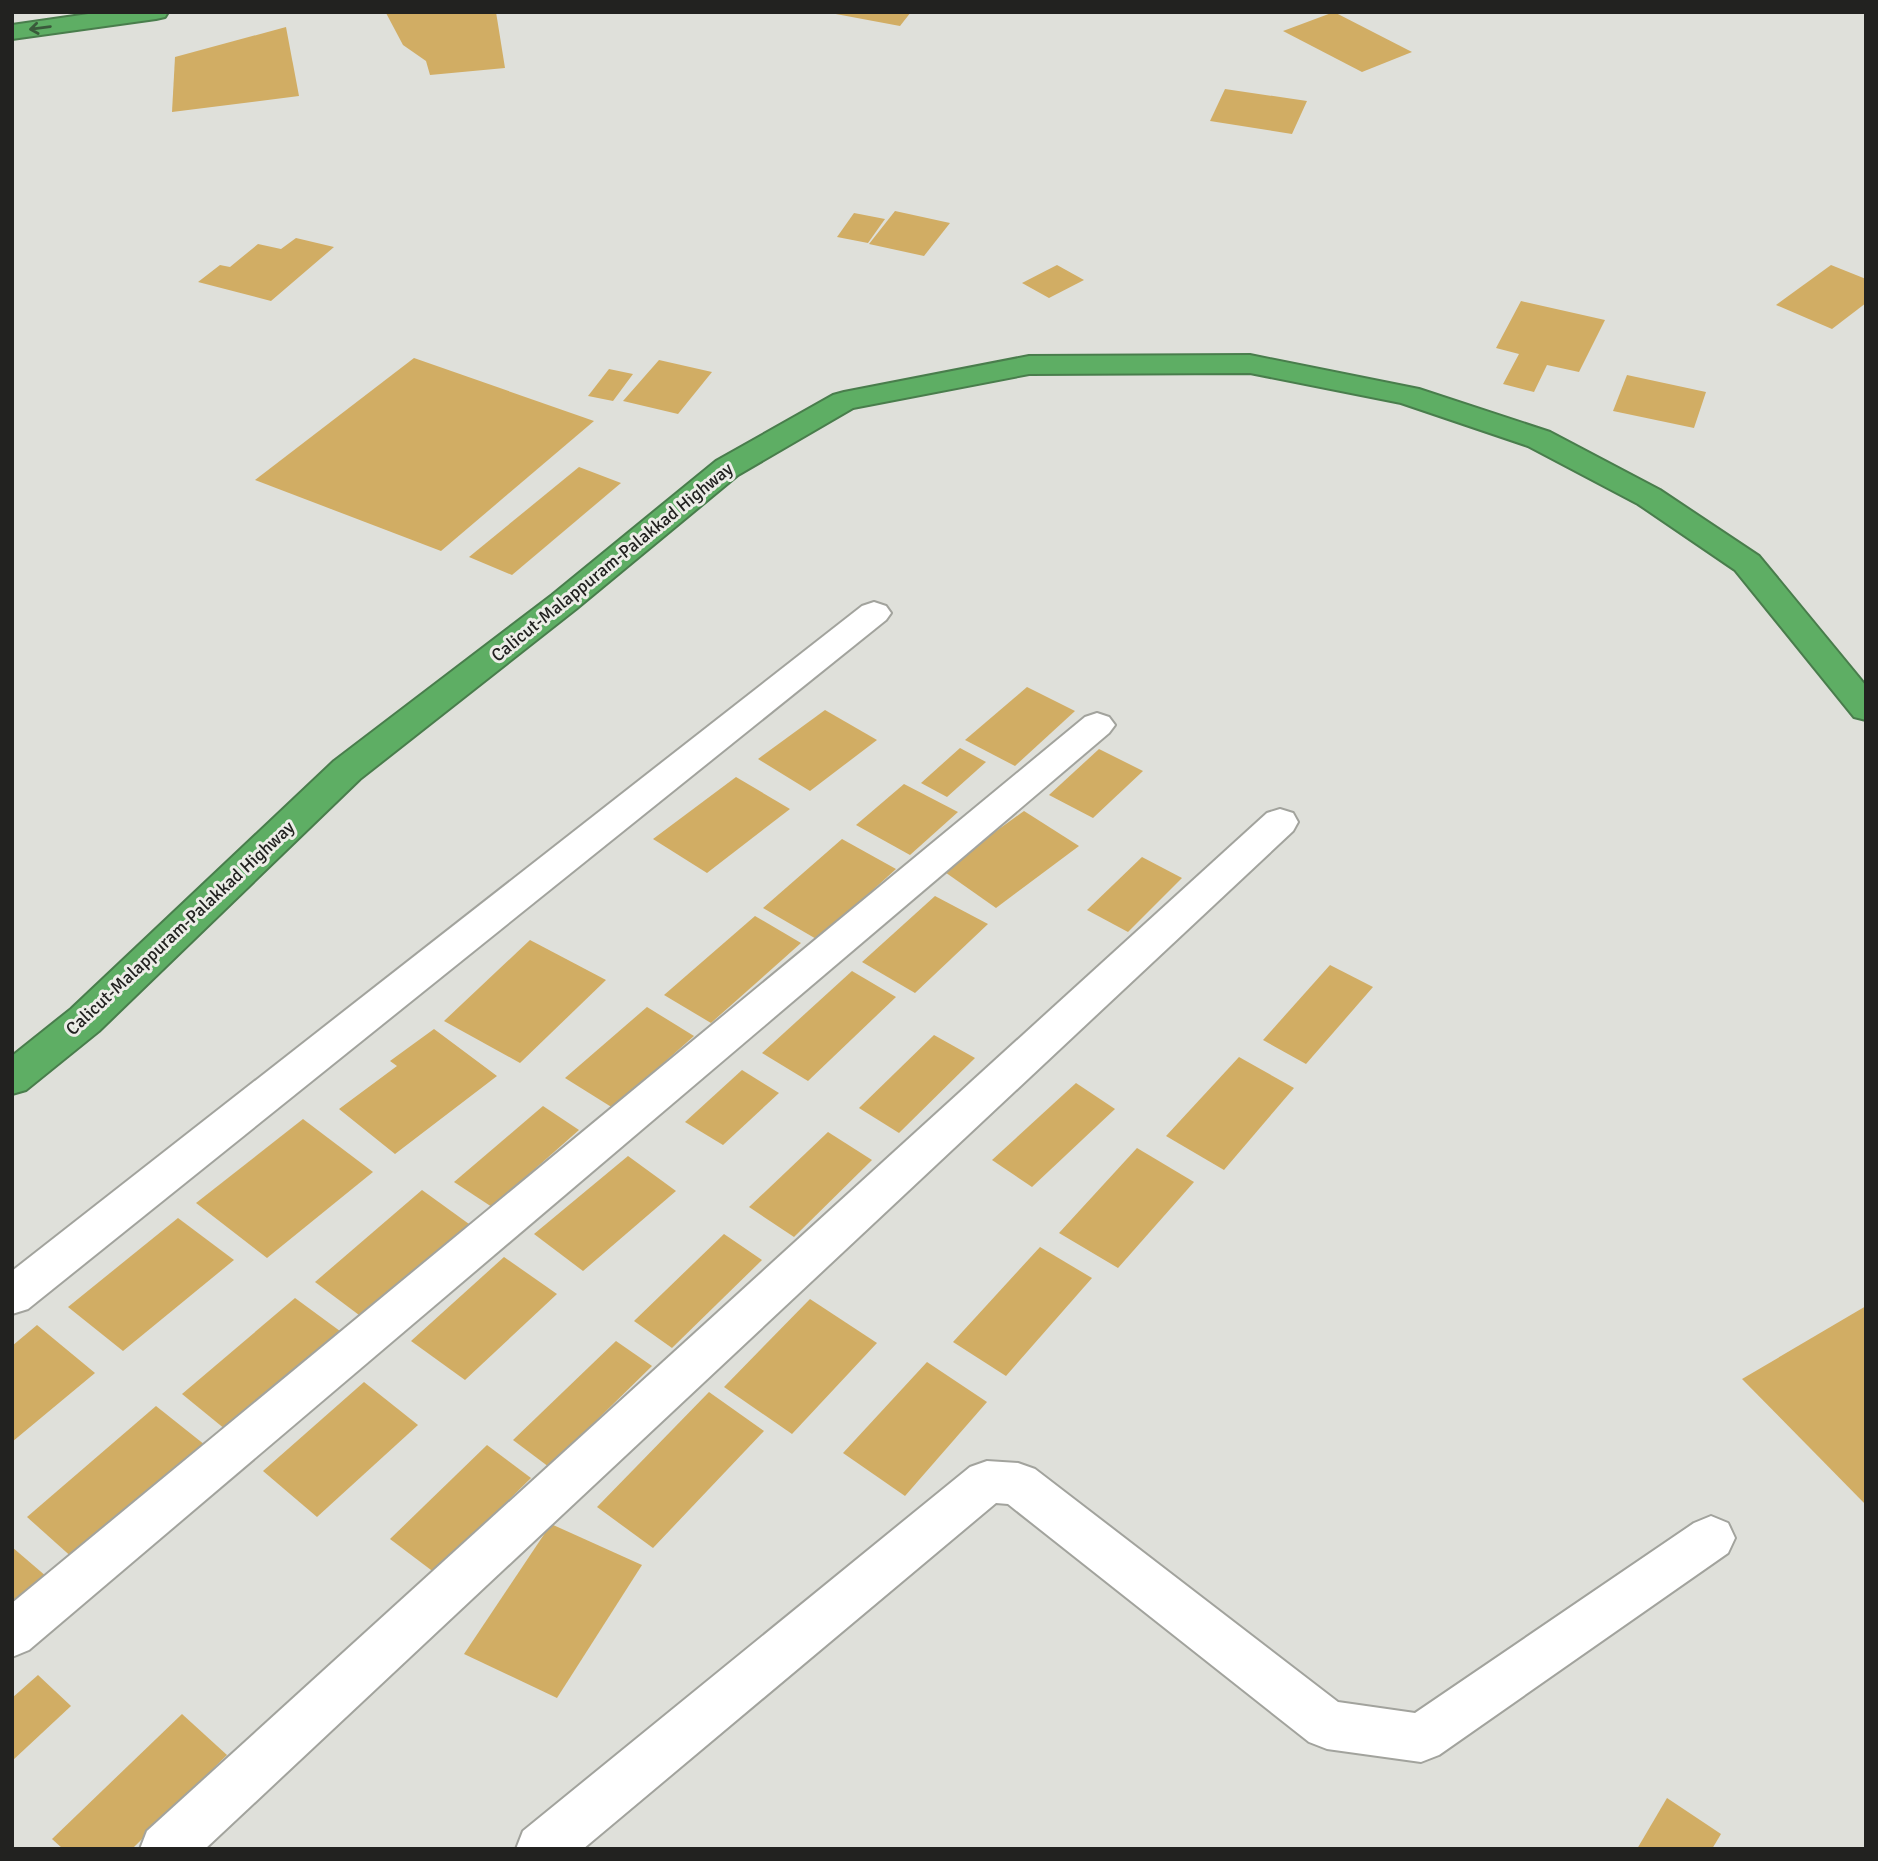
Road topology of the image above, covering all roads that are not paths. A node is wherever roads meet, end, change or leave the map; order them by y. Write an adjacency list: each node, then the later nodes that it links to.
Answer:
1 (156, 12): 2 (highway, one-way to 2)
2 (12, 32)
3 (874, 613): 8 (lane)
4 (1866, 709): 7 (highway, Calicut-Malappuram-Palakkad Highway)
5 (1097, 725): 10 (lane)
6 (1280, 822): 11 (lane)
7 (12, 1080)
8 (12, 1296)
9 (1711, 1538): 12 (lane)
10 (12, 1634)
11 (166, 1849)
12 (542, 1849)

